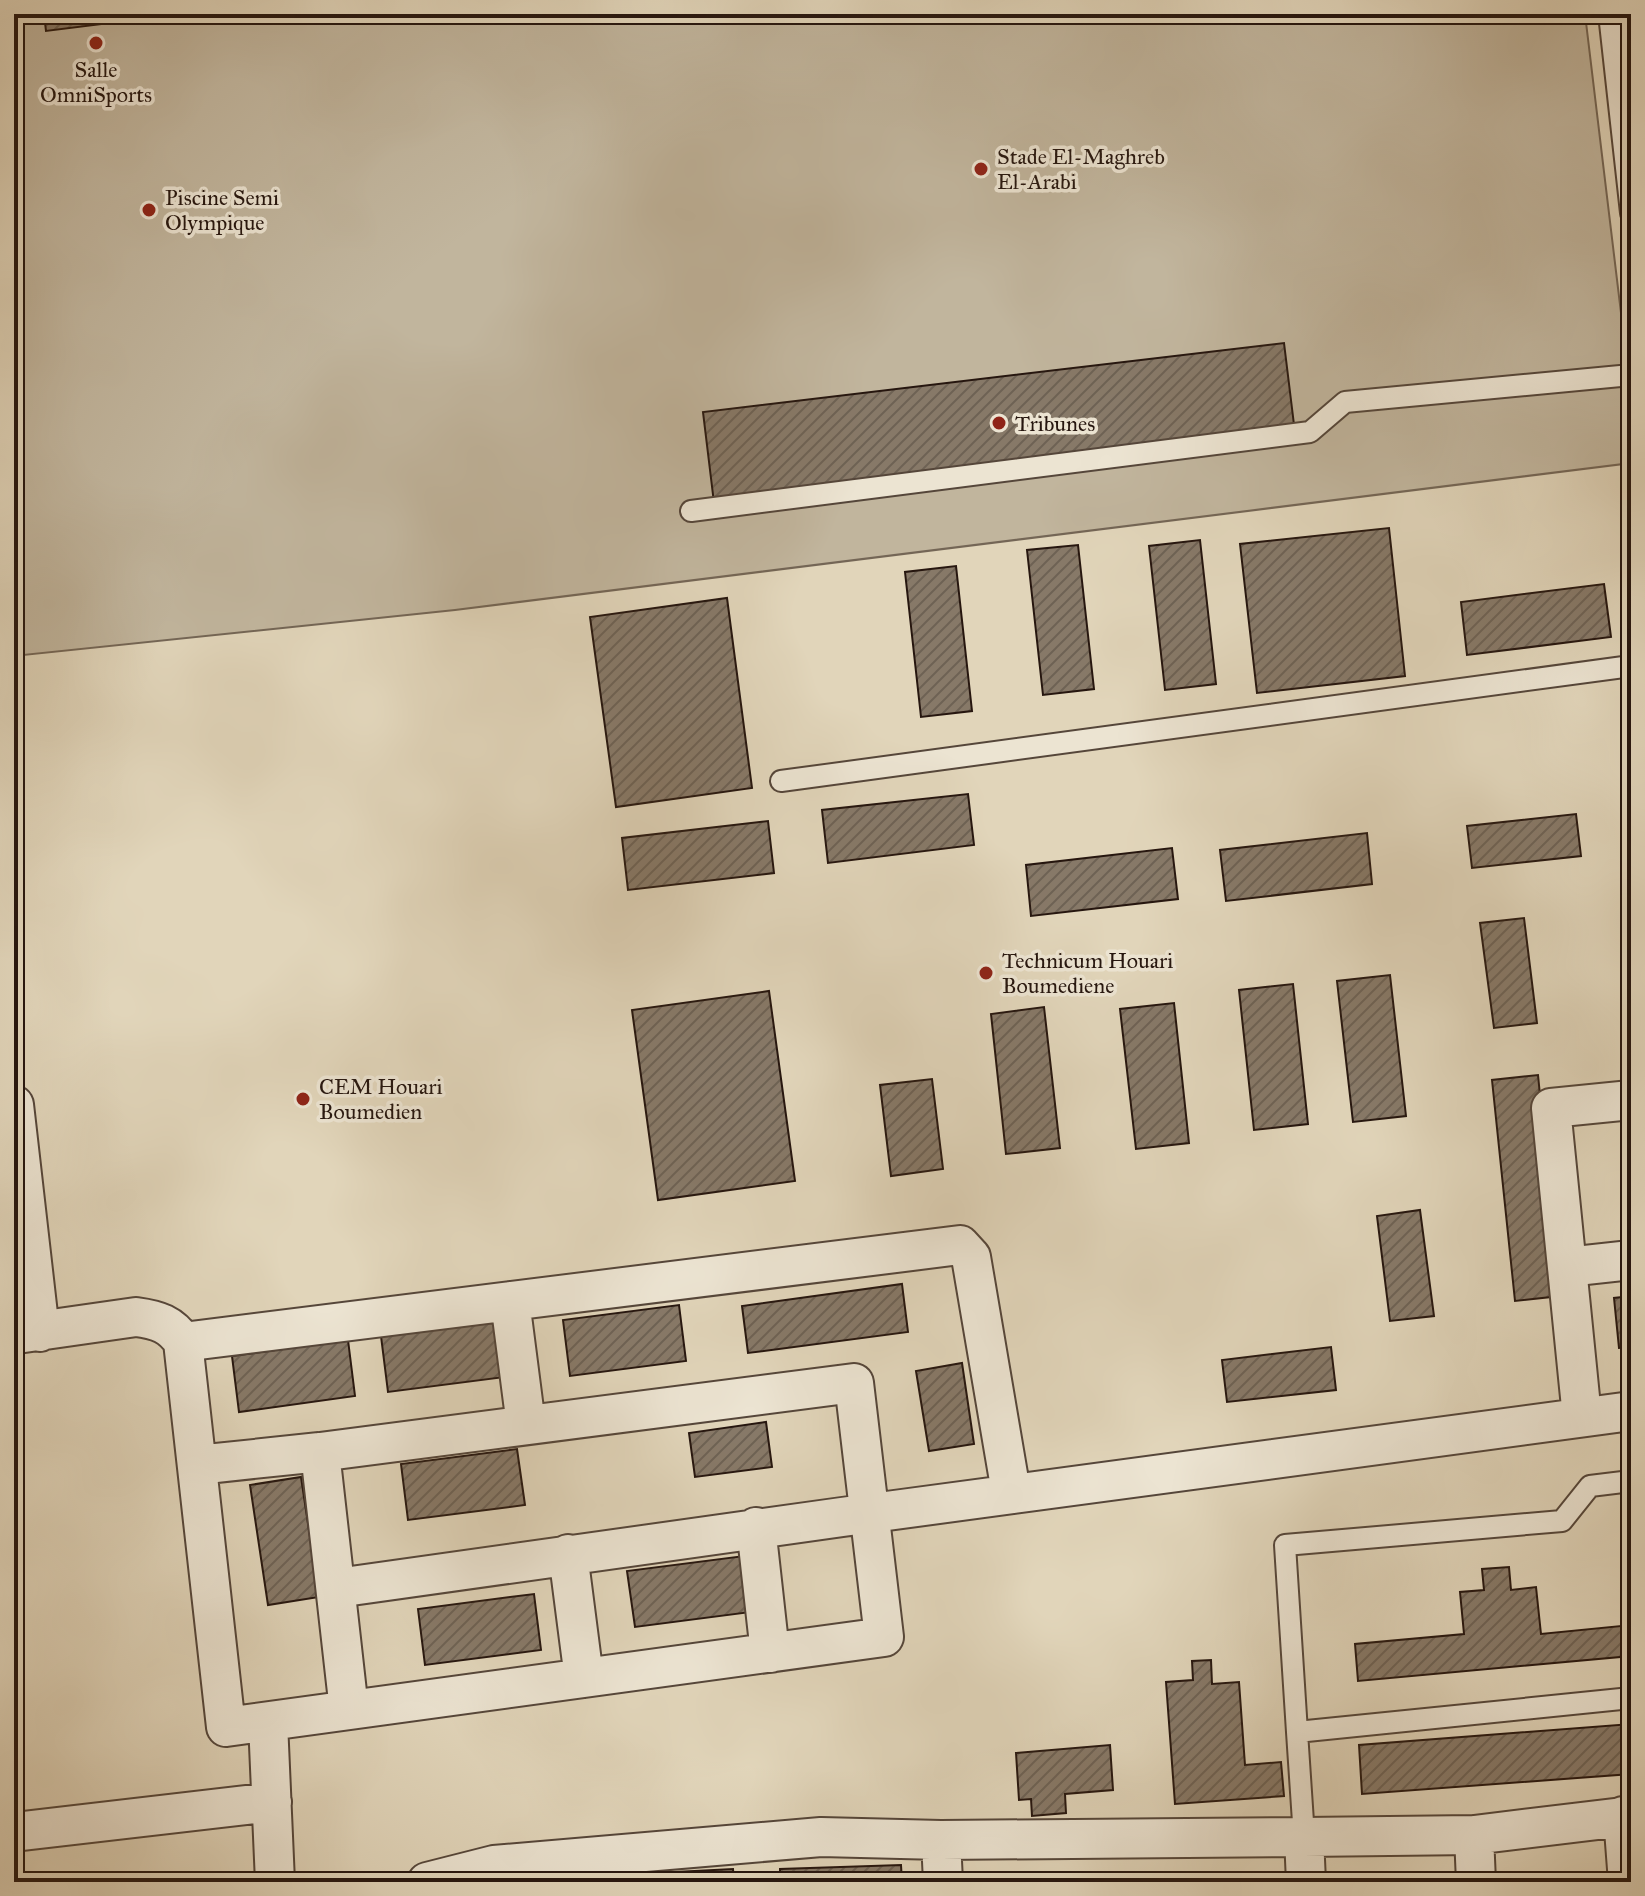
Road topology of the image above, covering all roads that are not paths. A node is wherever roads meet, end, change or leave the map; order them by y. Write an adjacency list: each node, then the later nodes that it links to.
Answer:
1 (1609, 14): 2 (lane)
2 (1631, 213)
3 (1631, 375): 4 (lane)
4 (691, 511)
5 (1631, 666): 6 (lane)
6 (781, 781)
7 (1631, 1100): 10 (street)
8 (14, 1105): 12 (street)
9 (1631, 1260): 10 (street)
10 (1567, 1267): 15 (street)
11 (510, 1301): 13 (street); 16 (street); 20 (street)
12 (27, 1333): 13 (street)
13 (183, 1342): 18 (street)
14 (1631, 1411): 15 (street)
15 (1582, 1417): 20 (street)
16 (526, 1425): 17 (street); 21 (street)
17 (320, 1452): 18 (street); 24 (street)
18 (197, 1465): 29 (street)
19 (1631, 1481): 30 (lane)
20 (1011, 1492): 21 (street)
21 (869, 1514): 22 (street); 25 (street)
22 (756, 1527): 23 (street); 25 (street)
23 (568, 1554): 24 (street); 26 (street)
24 (337, 1588): 28 (street)
25 (770, 1653): 26 (street)
26 (584, 1678): 28 (street)
27 (1631, 1698): 30 (lane)
28 (349, 1710): 29 (street)
29 (268, 1722): 31 (street)
30 (1297, 1732): 35 (lane)
31 (272, 1802): 33 (street); 38 (street)
32 (1627, 1816): 34 (street); 43 (street)
33 (14, 1832)
34 (1474, 1835): 35 (street); 42 (street)
35 (1304, 1837): 36 (street); 41 (street)
36 (941, 1840): 37 (street); 40 (street)
37 (592, 1869): 39 (street)
38 (275, 1882)
39 (427, 1882)
40 (943, 1882)
41 (1306, 1882)
42 (1476, 1882)
43 (1628, 1882)

